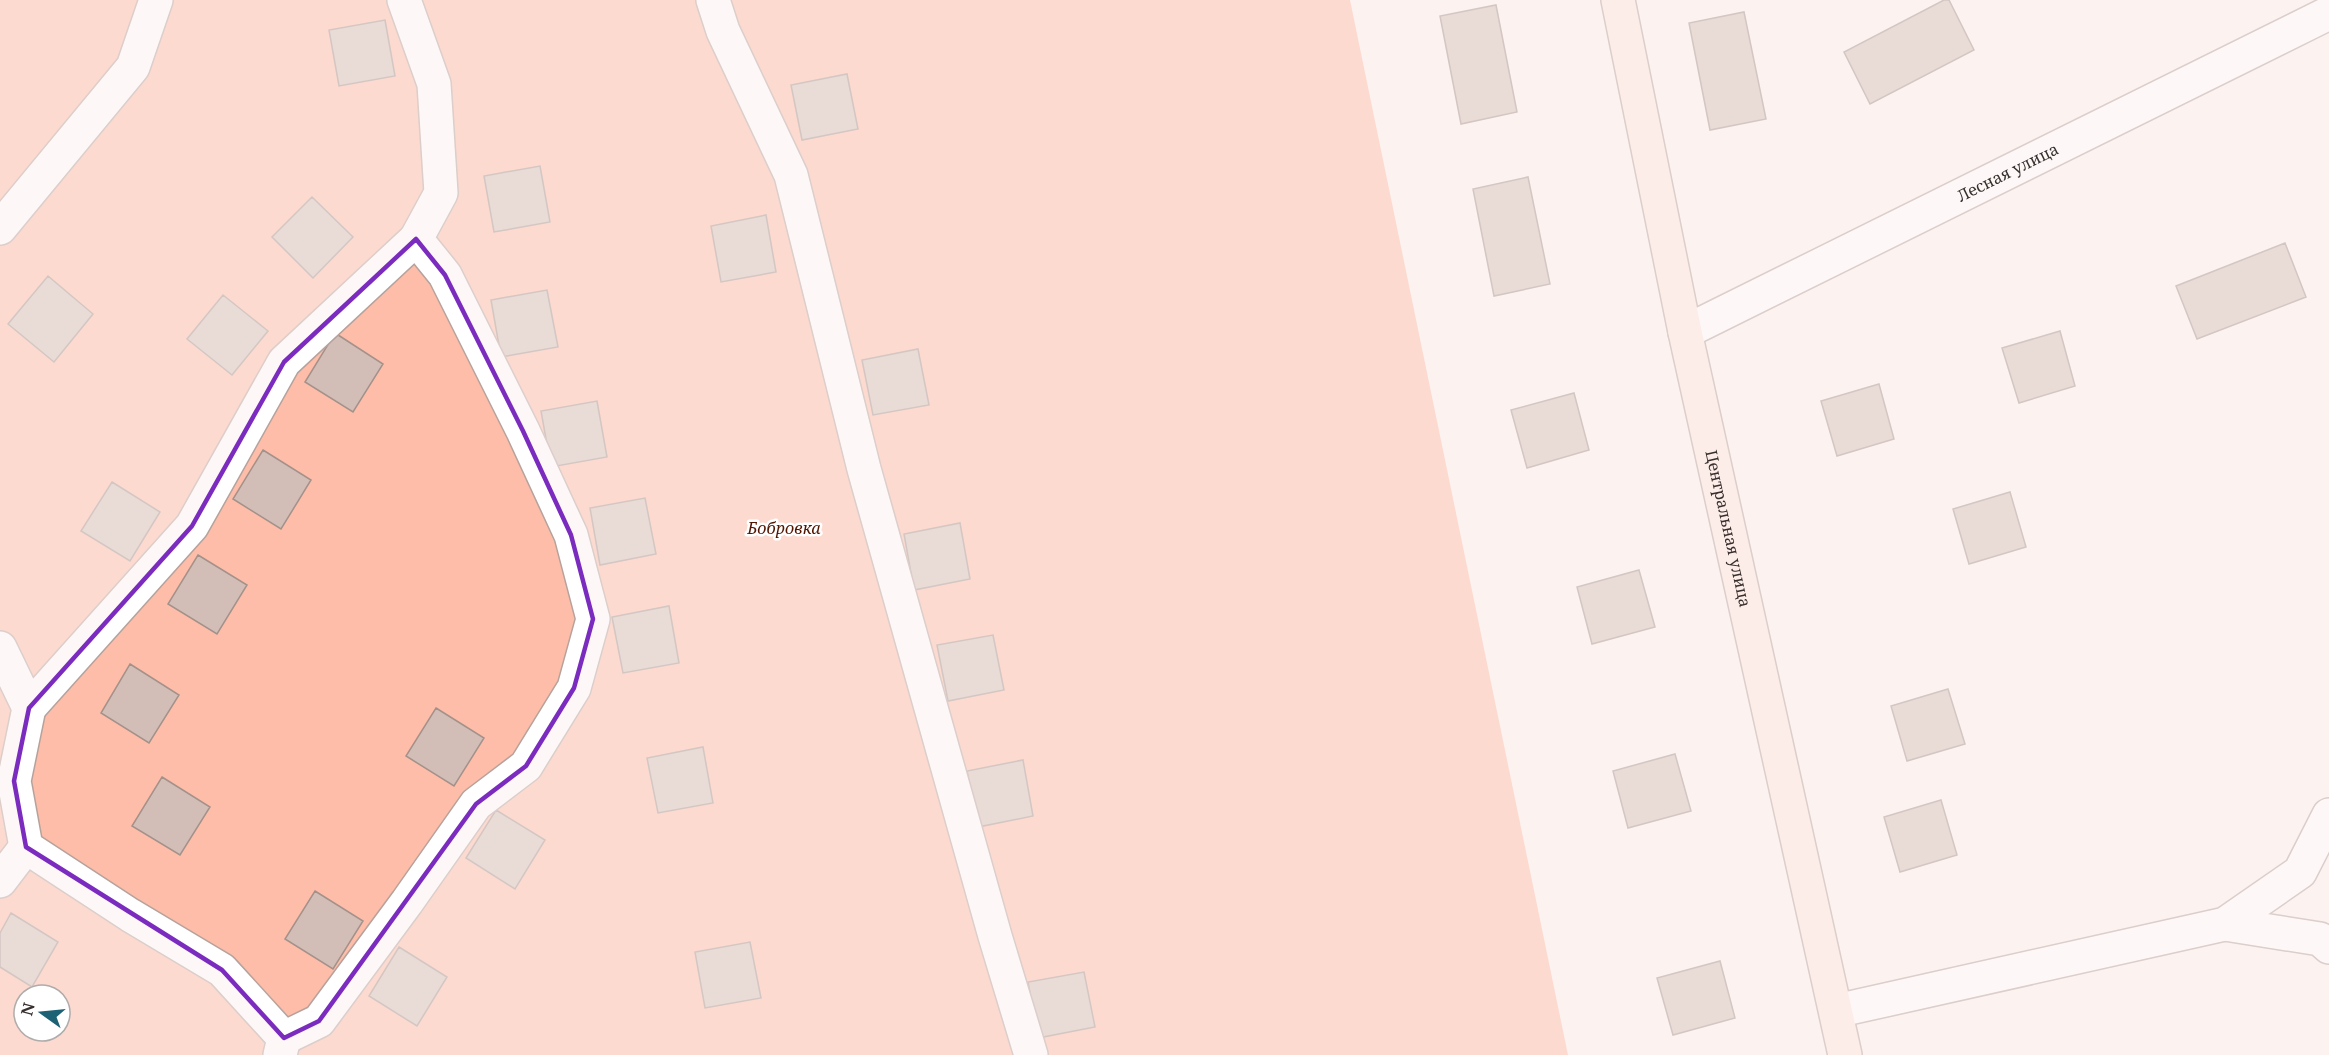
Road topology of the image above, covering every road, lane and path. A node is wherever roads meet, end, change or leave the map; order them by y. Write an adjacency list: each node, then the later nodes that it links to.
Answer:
1 (156, 0): 6 (street)
2 (404, 0): 7 (street)
3 (713, 0): 18 (street)
4 (1618, 0): 8 (street, Центральная улица)
5 (2329, 13): 8 (street, Лесная улица)
6 (0, 228)
7 (416, 239): 10 (street); 17 (street)
8 (1685, 332): 16 (street, Центральная улица)
9 (0, 648): 10 (street)
10 (29, 708): 12 (street)
11 (2329, 815): 14 (street)
12 (26, 847): 13 (street); 17 (street)
13 (0, 881)
14 (2225, 924): 15 (street); 16 (street)
15 (2329, 947)
16 (1836, 1011): 19 (street, Центральная улица)
17 (282, 1047)
18 (1031, 1055)
19 (1845, 1055)

